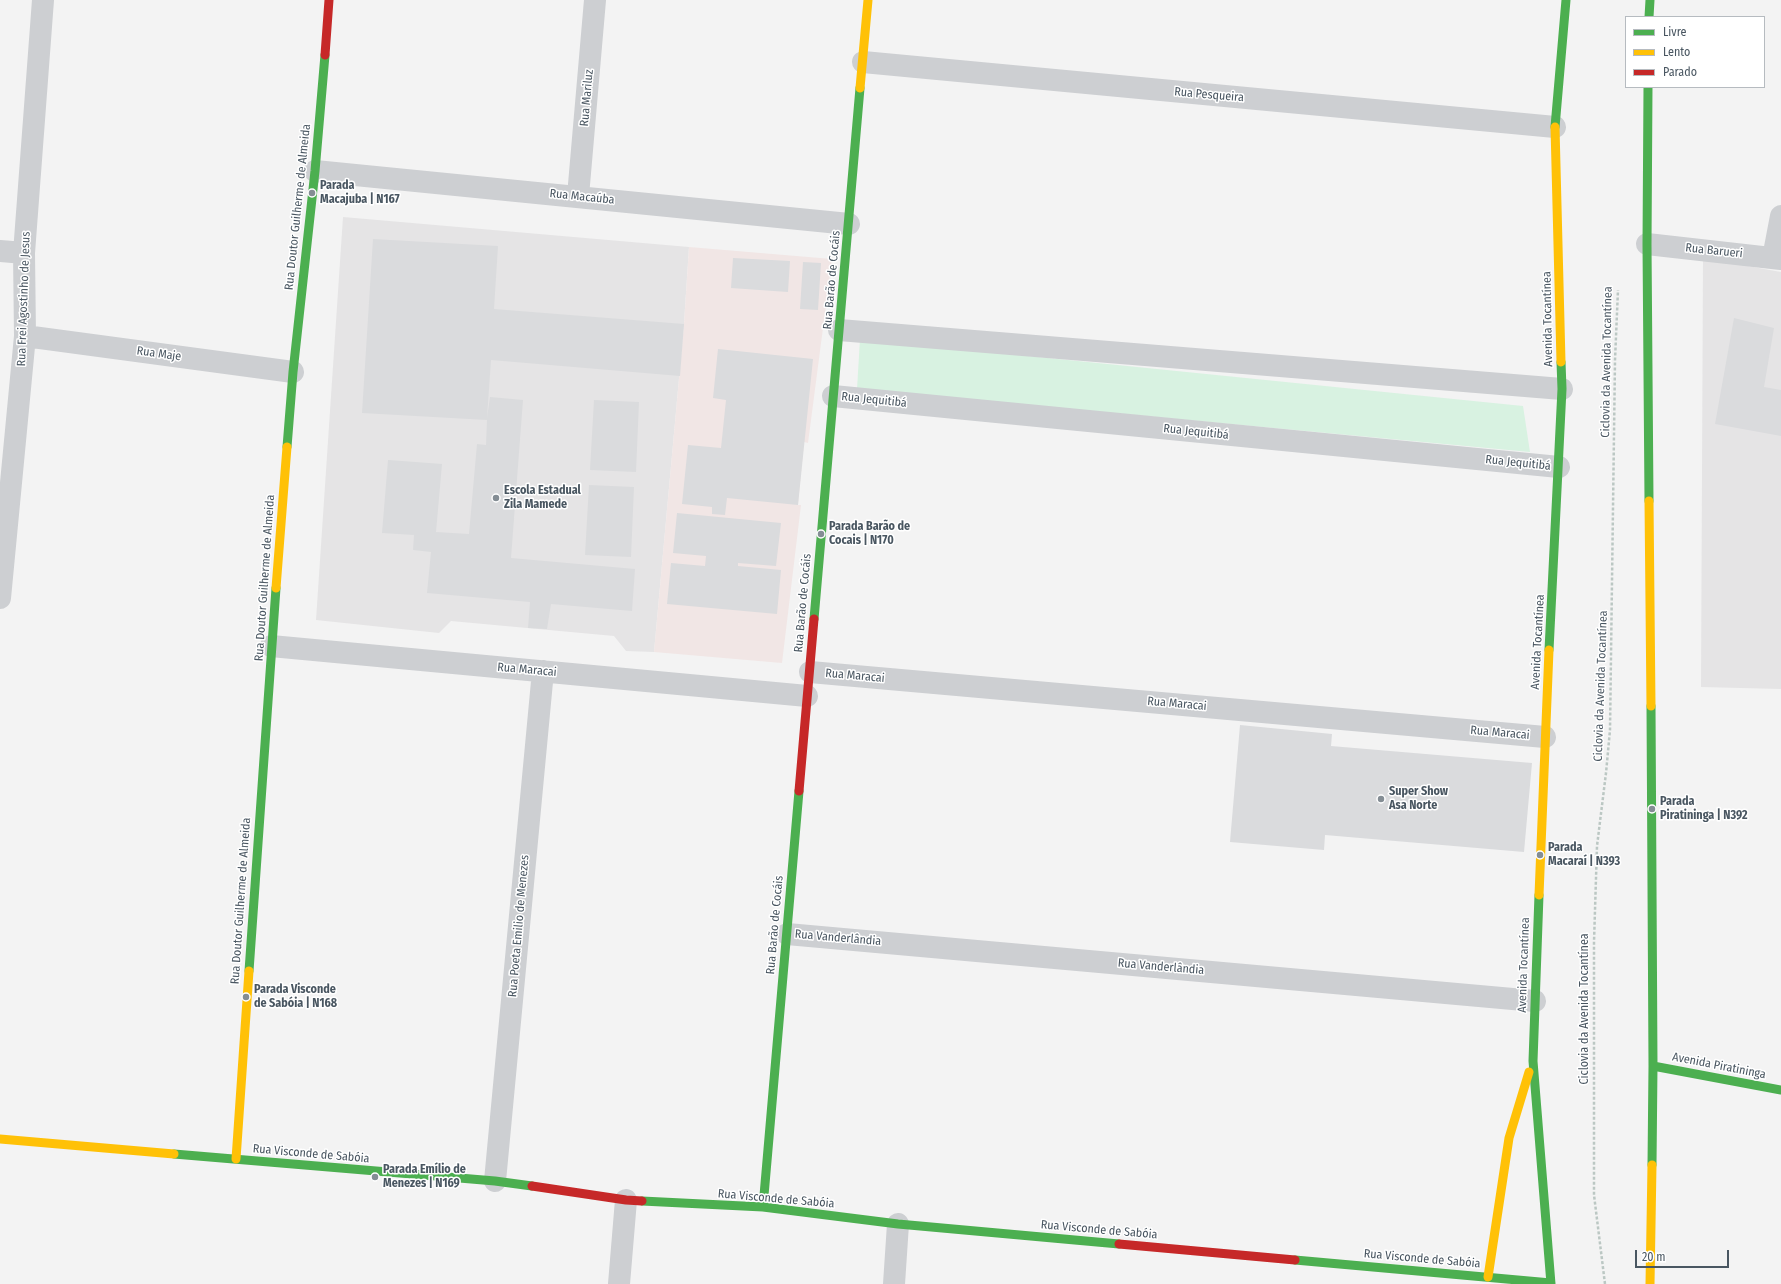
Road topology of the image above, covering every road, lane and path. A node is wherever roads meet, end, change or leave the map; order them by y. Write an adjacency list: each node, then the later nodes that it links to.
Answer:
1 (42, 0): 17 (street, Rua Frei Agostinho de Jesus)
2 (329, 0): 11 (street, Rua Doutor Guilherme de Almeida)
3 (595, 0): 12 (street, Rua Mariluz)
4 (868, 0): 8 (street, Rua Barão de Cocáis)
5 (1566, 0): 10 (street, Avenida Tocantínea)
6 (1650, 0): 7 (street)
7 (1649, 16)
8 (863, 62): 10 (street, Rua Pesqueira); 14 (street, Rua Barão de Cocáis)
9 (1648, 88): 15 (street)
10 (1555, 127): 23 (street, Avenida Tocantínea)
11 (315, 171): 12 (street, Rua Macaúba); 22 (street, Rua Doutor Guilherme de Almeida)
12 (578, 196): 14 (street, Rua Macaúba)
13 (1781, 216): 18 (street)
14 (849, 224): 20 (street, Rua Barão de Cocáis)
15 (1647, 244): 18 (street, Rua Barueri); 35 (street)
16 (0, 251): 17 (street)
17 (24, 253): 21 (street, Rua Frei Agostinho de Jesus)
18 (1777, 258)
19 (1618, 282): 48 (path, Ciclovia da Avenida Tocantínea)
20 (839, 330): 23 (street); 24 (street, Rua Barão de Cocáis)
21 (25, 336): 22 (street, Rua Maje); 26 (street, Rua Frei Agostinho de Jesus)
22 (293, 372): 27 (street, Rua Doutor Guilherme de Almeida)
23 (1562, 389): 25 (street, Avenida Tocantínea)
24 (833, 396): 25 (street, Rua Jequitibá); 29 (street, Rua Barão de Cocáis)
25 (1558, 467): 31 (street, Avenida Tocantínea)
26 (0, 598)
27 (271, 646): 28 (street, Rua Maracai); 38 (street, Rua Doutor Guilherme de Almeida)
28 (543, 671): 30 (street, Rua Maracai); 39 (street, Rua Poeta Emilio de Menezes)
29 (810, 672): 30 (street, Rua Barão de Cocáis); 31 (street, Rua Maracai)
30 (807, 696): 32 (street, Rua Barão de Cocáis)
31 (1545, 736): 33 (street, Avenida Tocantínea)
32 (787, 934): 33 (street, Rua Vanderlândia); 41 (street, Rua Barão de Cocáis)
33 (1535, 1000): 34 (street, Avenida Tocantínea)
34 (1533, 1061): 43 (street); 45 (street, Avenida Tocantínea)
35 (1653, 1066): 36 (street, Avenida Piratininga); 49 (street)
36 (1781, 1090)
37 (0, 1139): 38 (street, Rua Visconde de Sabóia)
38 (236, 1159): 39 (street, Rua Visconde de Sabóia)
39 (495, 1182): 40 (street, Rua Visconde de Sabóia)
40 (626, 1200): 41 (street, Rua Visconde de Sabóia); 46 (street)
41 (763, 1207): 42 (street, Rua Visconde de Sabóia)
42 (898, 1224): 43 (street, Rua Visconde de Sabóia); 47 (street)
43 (1488, 1277): 44 (street, Rua Visconde de Sabóia)
44 (1523, 1282): 45 (street, Rua Visconde de Sabóia)
45 (1551, 1283)
46 (619, 1284)
47 (894, 1284)
48 (1605, 1284)
49 (1650, 1284)

